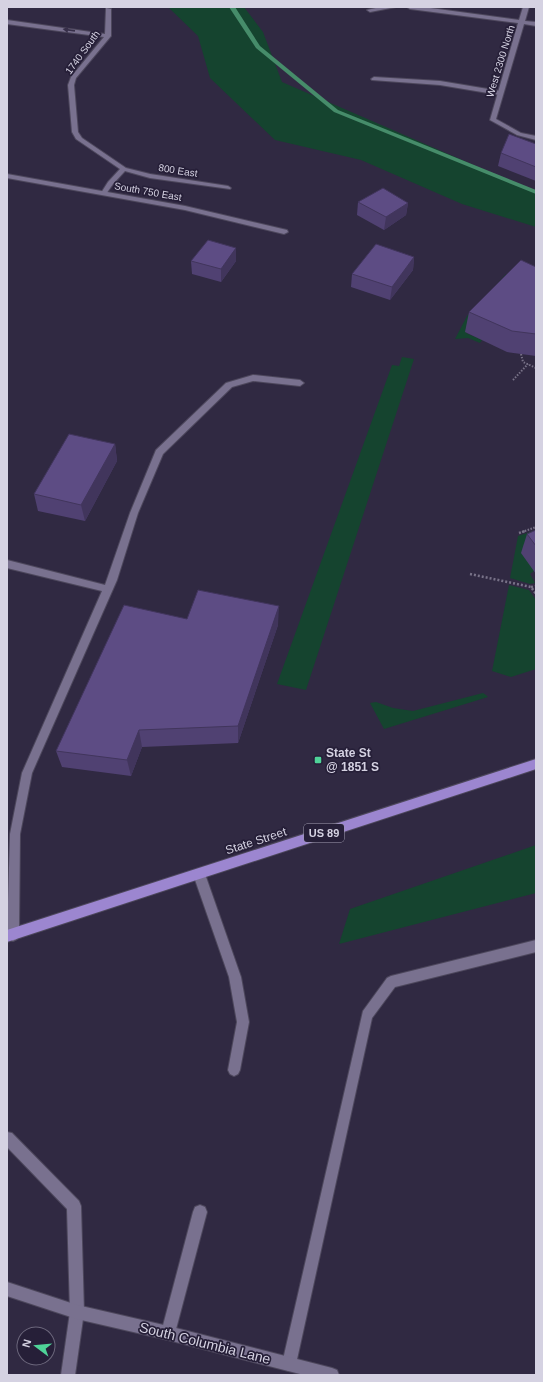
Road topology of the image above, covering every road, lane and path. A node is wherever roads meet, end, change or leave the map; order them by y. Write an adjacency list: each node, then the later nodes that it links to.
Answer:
1 (393, 7): 5 (street)
2 (410, 7): 6 (street)
3 (526, 7): 6 (street, West 2300 North)
4 (108, 9): 9 (street, 1740 South)
5 (370, 10)
6 (522, 21): 8 (street); 11 (street, West 2300 North)
7 (7, 22): 9 (street, one-way to 7)
8 (536, 24)
9 (108, 36): 13 (street, 1740 South)
10 (374, 79): 11 (street)
11 (500, 93): 12 (street, West 2300 North)
12 (536, 138)
13 (124, 169): 15 (street, 800 East); 16 (street)
14 (7, 176): 16 (street, South 750 East)
15 (228, 188)
16 (104, 193): 17 (street, South 750 East)
17 (284, 232)
18 (521, 354): 19 (path)
19 (528, 364): 20 (path); 21 (path)
20 (536, 368)
21 (513, 380)
22 (300, 384): 29 (street)
23 (536, 527): 24 (path)
24 (519, 533)
25 (7, 564): 29 (street)
26 (470, 574): 28 (path)
27 (536, 586): 28 (path)
28 (531, 587): 30 (path)
29 (107, 589): 33 (street)
30 (536, 594)
31 (536, 764): 32 (main road, State Street / US 89)
32 (199, 874): 33 (main road, State Street / US 89); 35 (street)
33 (10, 936)
34 (536, 946): 41 (street)
35 (234, 1070)
36 (7, 1138): 39 (street)
37 (200, 1212): 40 (street)
38 (7, 1289): 39 (street, South Columbia Lane)
39 (77, 1312): 40 (street, South Columbia Lane); 42 (street)
40 (168, 1333): 41 (street, South Columbia Lane)
41 (290, 1364): 43 (street, South Columbia Lane)
42 (68, 1375)
43 (332, 1375)

